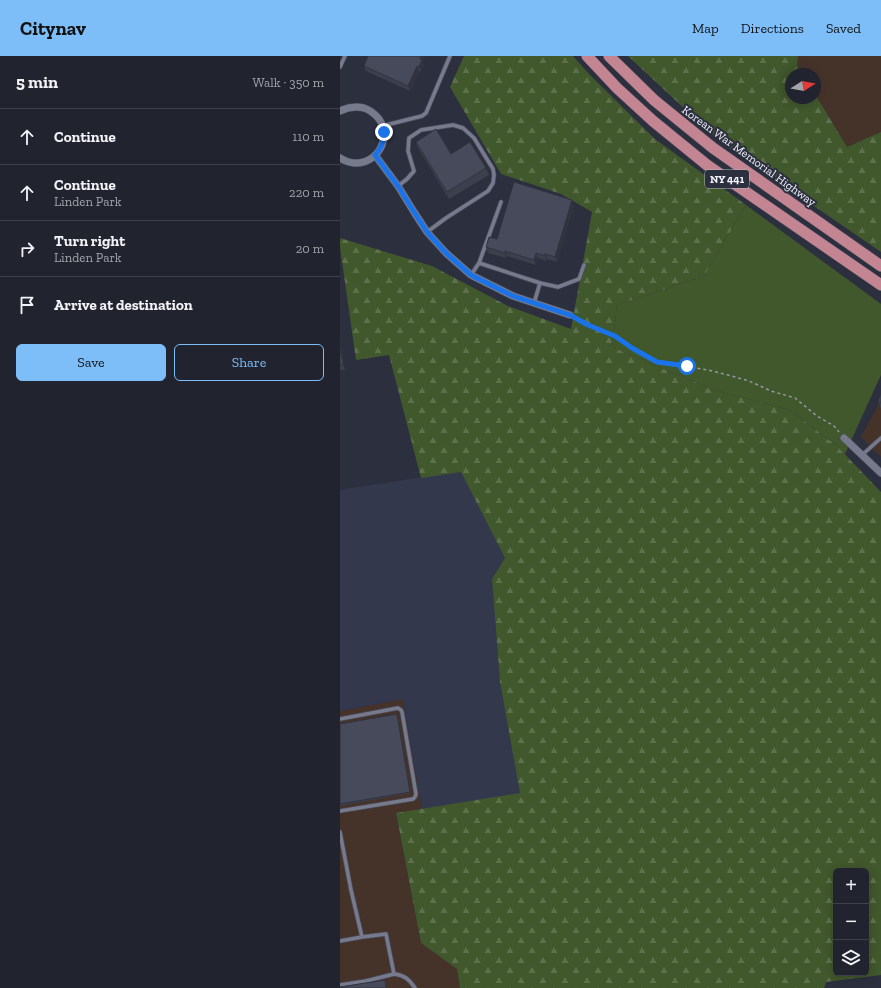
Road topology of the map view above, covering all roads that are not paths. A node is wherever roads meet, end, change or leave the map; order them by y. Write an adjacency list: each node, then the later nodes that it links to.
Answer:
1 (345, 56): 5 (lane)
2 (450, 56): 7 (lane)
3 (587, 56): 18 (main road, NY 441)
4 (609, 56): 15 (main road, Korean War Memorial Highway / NY 441)
5 (340, 67)
6 (340, 111): 7 (street)
7 (382, 126): 8 (street)
8 (375, 155): 9 (street); 10 (street)
9 (340, 158)
10 (398, 186): 12 (street); 12 (lane)
11 (500, 202): 13 (lane)
12 (427, 232): 16 (street)
13 (479, 263): 16 (lane); 17 (lane)
14 (584, 265): 17 (lane)
15 (881, 266)
16 (471, 275): 19 (street)
17 (540, 283): 19 (lane)
18 (881, 285)
19 (533, 303): 20 (street)
20 (570, 315)
21 (844, 438): 23 (street)
22 (881, 438): 23 (lane)
23 (862, 455): 24 (street)
24 (881, 473)
25 (340, 719): 26 (lane)
26 (340, 811)
27 (340, 832): 28 (lane)
28 (362, 938): 29 (lane); 30 (lane)
29 (340, 941)
30 (394, 974): 31 (lane); 32 (lane)
31 (340, 985)
32 (415, 988)

